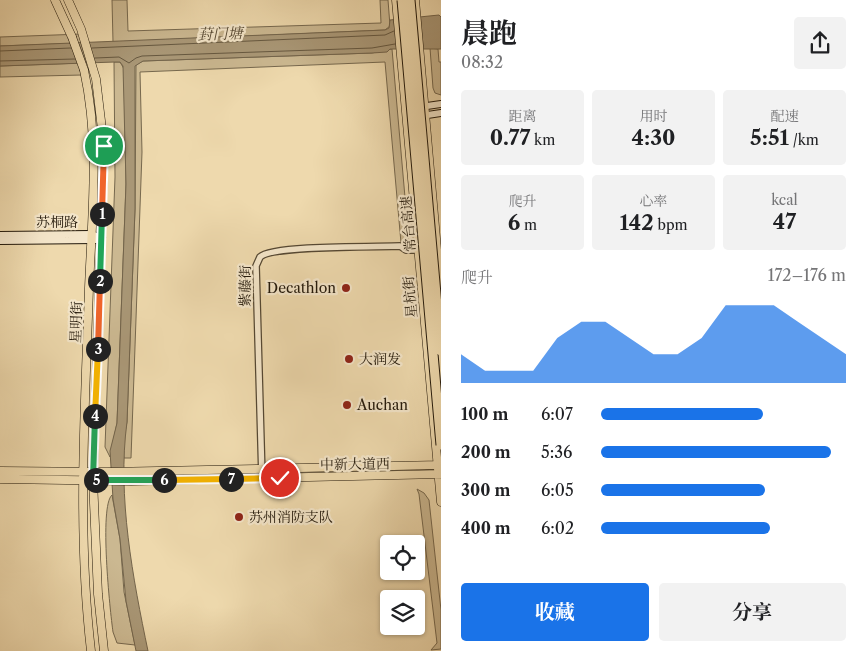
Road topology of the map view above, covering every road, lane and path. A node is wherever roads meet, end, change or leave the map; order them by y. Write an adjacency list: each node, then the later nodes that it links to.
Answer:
1 (55, 0): 14 (main road, 星明街, bridge)
2 (68, 0): 15 (main road, 星明街)
3 (396, 0): 9 (main road, 星杭街)
4 (402, 0): 22 (highway, 常台高速, bridge)
5 (410, 0): 19 (highway, 常台高速, bridge)
6 (415, 0): 8 (main road)
7 (441, 104): 8 (main road)
8 (424, 106): 9 (main road); 11 (main road)
9 (406, 110): 12 (main road, 星杭街)
10 (441, 113): 11 (main road)
11 (425, 116): 12 (main road); 18 (main road)
12 (407, 118): 17 (main road, 星杭街)
13 (0, 235): 14 (main road, 苏桐路)
14 (91, 238): 15 (main road, 苏桐路); 16 (main road, 苏桐路); 26 (main road, 星明街)
15 (102, 238): 27 (main road, 星明街)
16 (0, 241)
17 (419, 250): 20 (main road, 星杭街); 23 (street, 紫藤街)
18 (441, 295)
19 (441, 351)
20 (431, 393): 21 (main road); 24 (main road, 星杭街)
21 (441, 406)
22 (441, 445)
23 (262, 469): 24 (main road, 中新大道西); 27 (main road, 中新大道西); 28 (street, 紫藤街)
24 (440, 469): 28 (main road, 中新大道西); 30 (main road, 星杭街)
25 (0, 472): 26 (main road, 中新大道西)
26 (82, 476): 27 (main road, 中新大道西); 29 (main road, 中新大道西); 31 (main road, 星明街)
27 (93, 476): 28 (main road, 中新大道西); 32 (main road, 星明街)
28 (262, 478)
29 (0, 479)
30 (441, 502)
31 (91, 651)
32 (104, 651)

